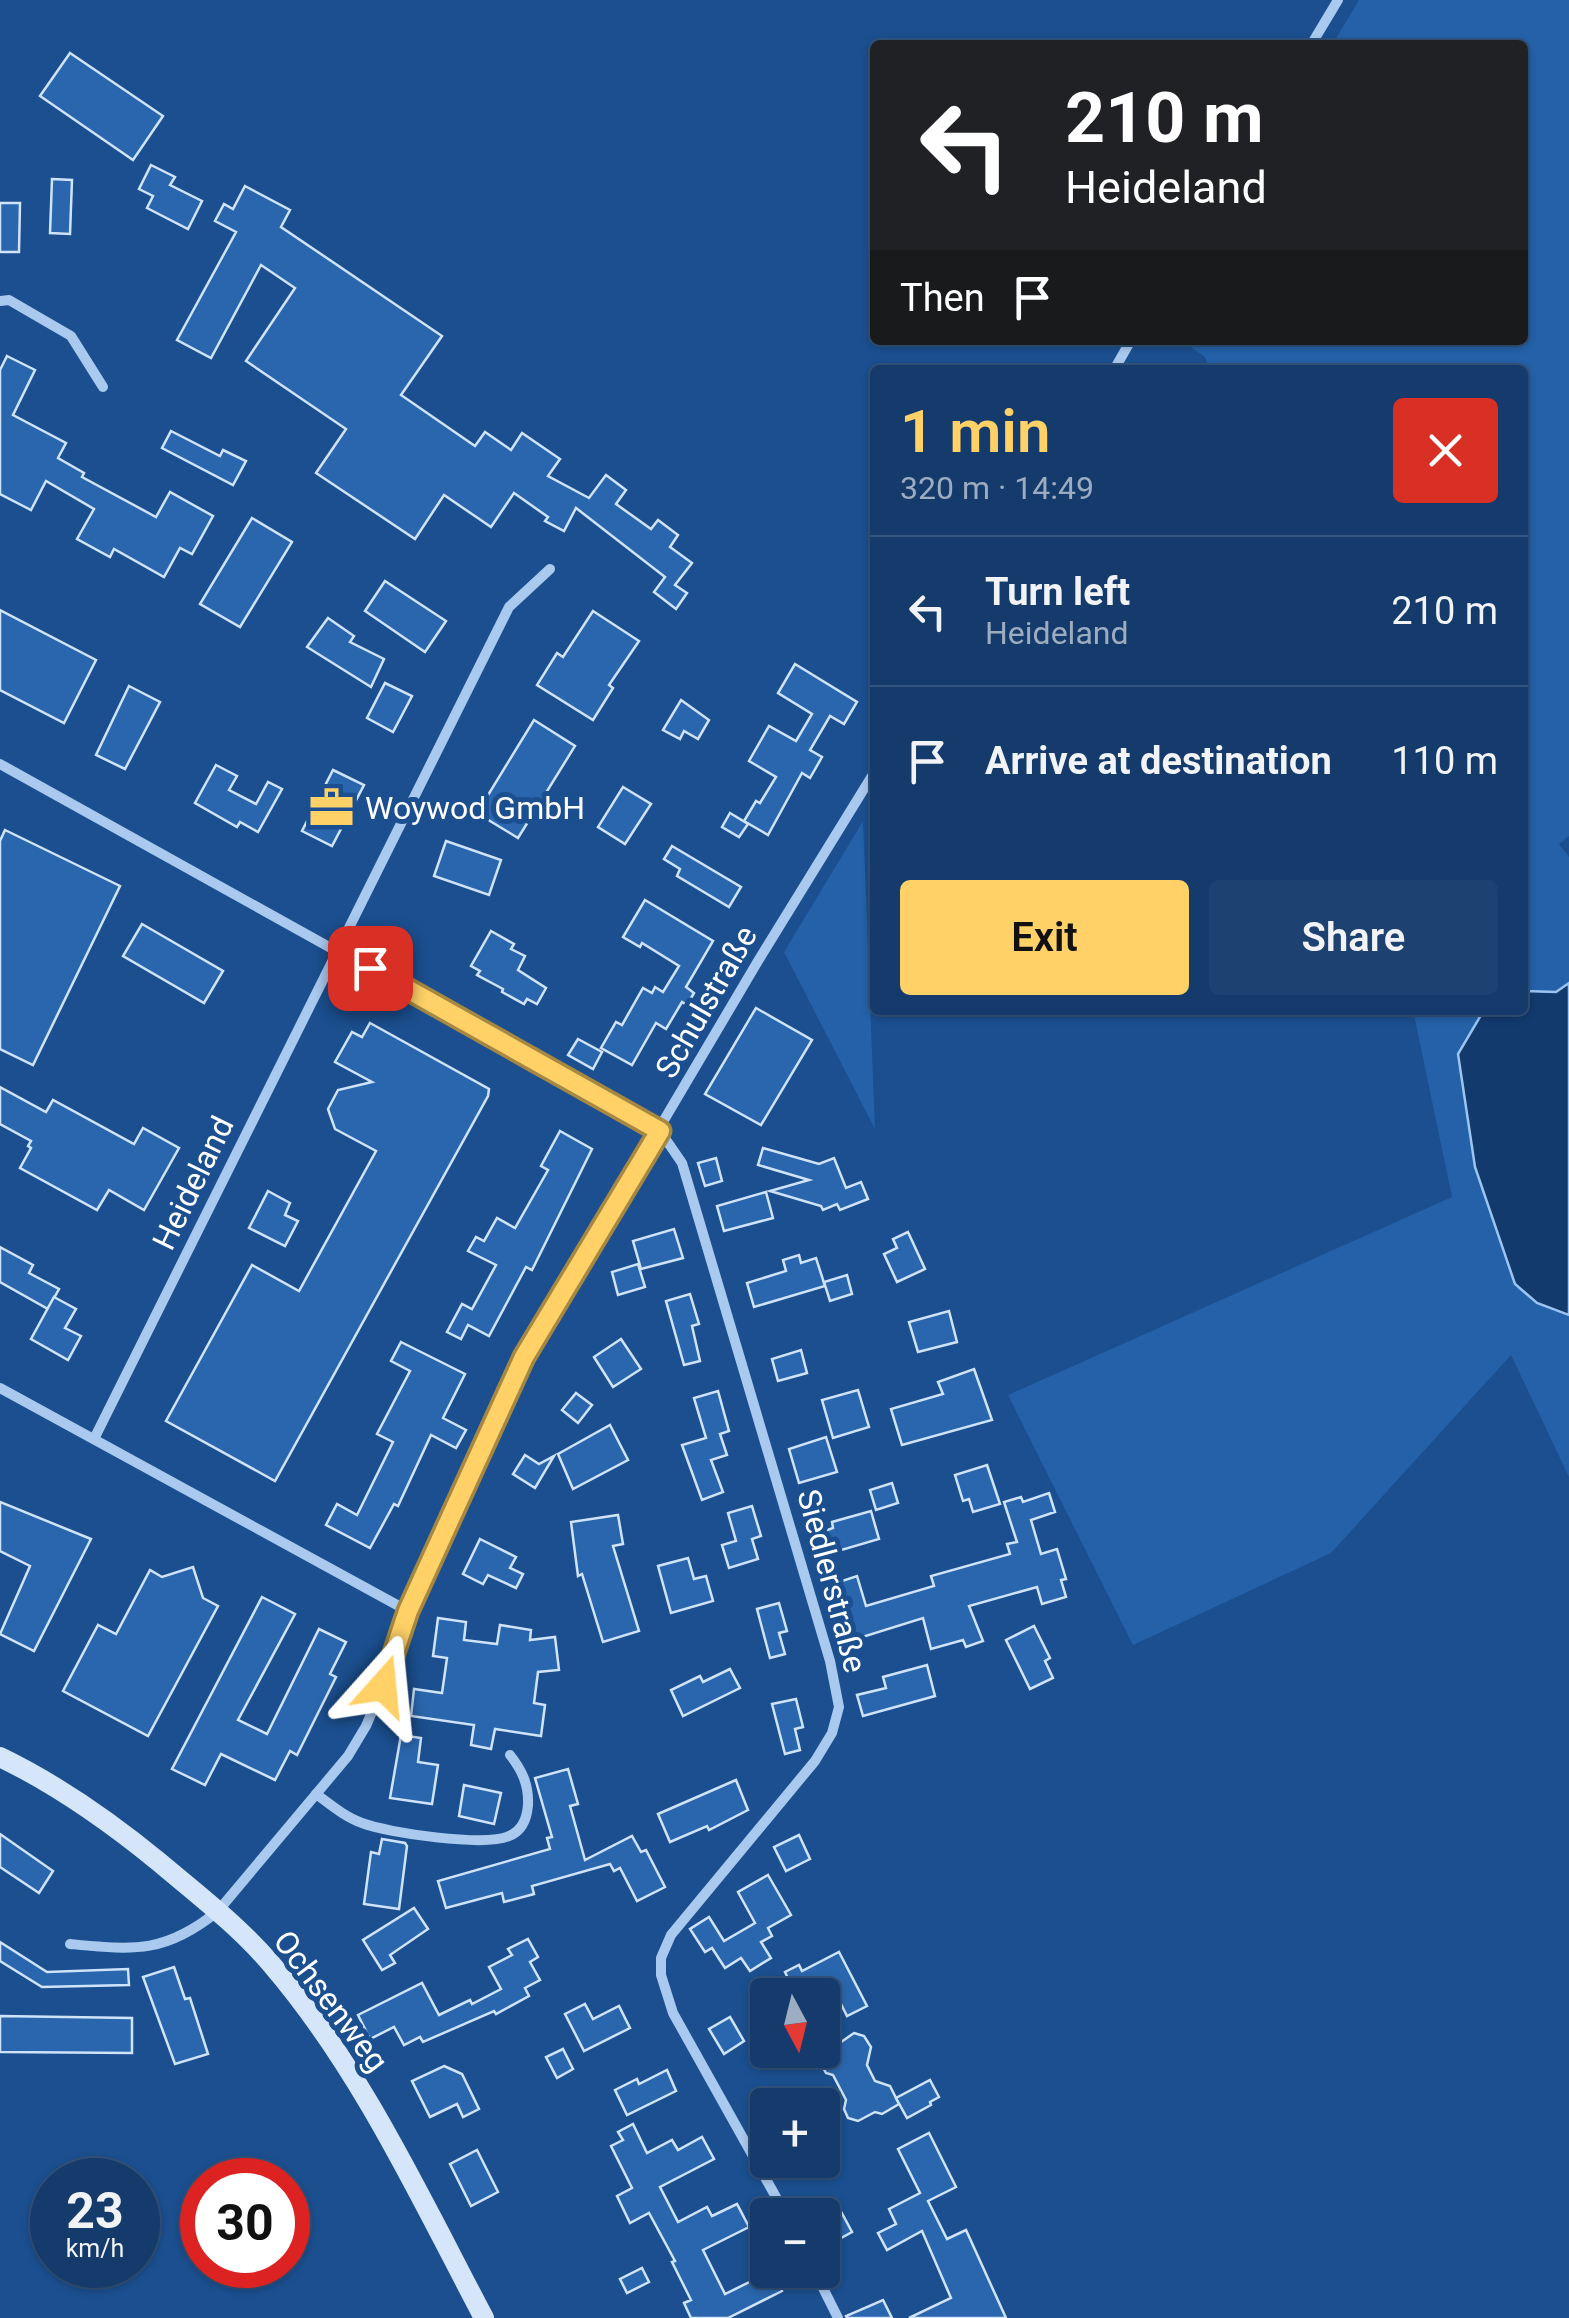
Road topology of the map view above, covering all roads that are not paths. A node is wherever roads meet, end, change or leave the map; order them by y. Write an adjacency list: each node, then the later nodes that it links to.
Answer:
1 (1338, 0): 2 (street)
2 (1314, 40)
3 (0, 301): 4 (street)
4 (103, 387)
5 (550, 569): 8 (street, Heideland)
6 (0, 764): 8 (street)
7 (870, 778): 9 (street, Schulstraße)
8 (337, 950): 9 (street); 11 (street, Heideland)
9 (660, 1131): 12 (street, Schulstraße); 18 (street, Siedlerstraße)
10 (0, 1388): 11 (street)
11 (94, 1439): 12 (street)
12 (408, 1611): 15 (street, Schulstraße)
13 (510, 1755): 15 (street)
14 (0, 1757): 16 (main road, Ochsenweg)
15 (316, 1794): 16 (street, Schulstraße)
16 (218, 1911): 17 (street, Schulstraße); 20 (main road, Ochsenweg)
17 (70, 1944)
18 (776, 2198)
19 (823, 2288): 21 (street)
20 (484, 2318)
21 (838, 2318)

